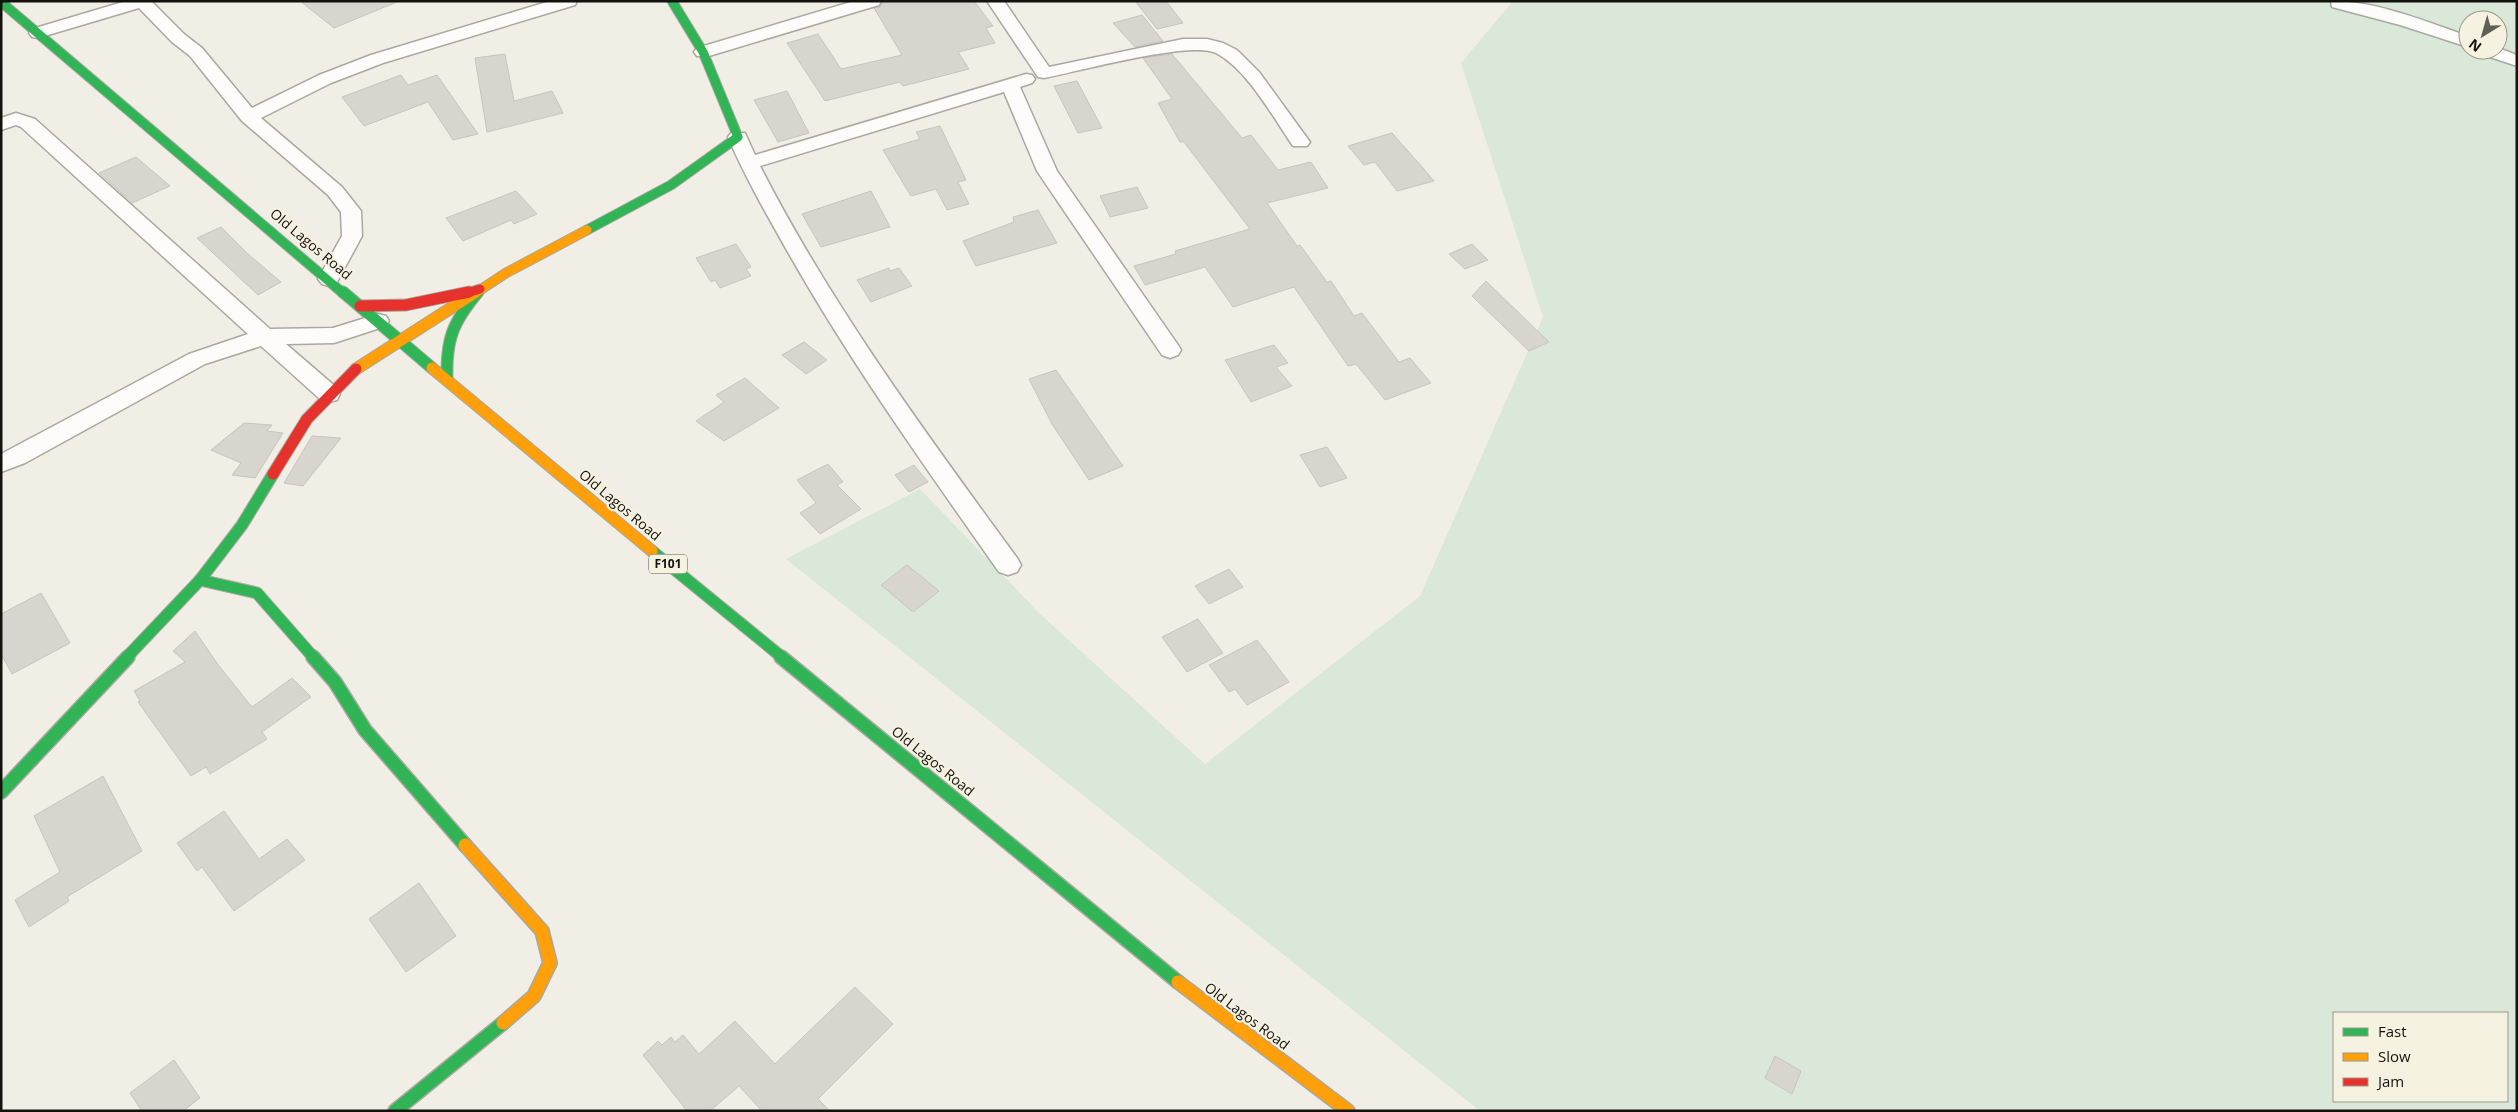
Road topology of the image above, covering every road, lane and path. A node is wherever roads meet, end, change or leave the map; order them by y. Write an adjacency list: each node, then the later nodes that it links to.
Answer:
1 (569, 1): 13 (street)
2 (672, 1): 10 (main road)
3 (873, 1): 10 (street)
4 (995, 1): 11 (street)
5 (1, 2): 8 (main road, Old Lagos Road / F101)
6 (142, 2): 8 (street); 13 (street)
7 (2338, 4): 9 (street)
8 (38, 33): 18 (main road, Old Lagos Road / F101)
9 (2458, 39)
10 (703, 52): 15 (main road)
11 (1044, 73): 12 (street); 16 (street)
12 (1010, 85): 17 (street); 24 (street)
13 (249, 117): 18 (street)
14 (1, 124): 22 (street)
15 (738, 137): 17 (street); 19 (main road)
16 (1300, 142)
17 (748, 163): 28 (street)
18 (329, 280): 20 (main road, Old Lagos Road / F101)
19 (480, 290): 20 (main road); 23 (main road); 25 (main road)
20 (360, 306): 21 (main road, Old Lagos Road / F101)
21 (378, 321): 22 (street); 23 (main road, Old Lagos Road / F101)
22 (264, 337): 26 (street); 27 (street)
23 (400, 340): 25 (main road, Old Lagos Road / F101); 26 (main road)
24 (1170, 350)
25 (447, 380): 32 (main road, Old Lagos Road / F101)
26 (329, 394): 29 (main road)
27 (1, 463)
28 (1008, 565)
29 (200, 580): 30 (main road); 31 (main road)
30 (1, 792)
31 (395, 1111)
32 (1348, 1111)

